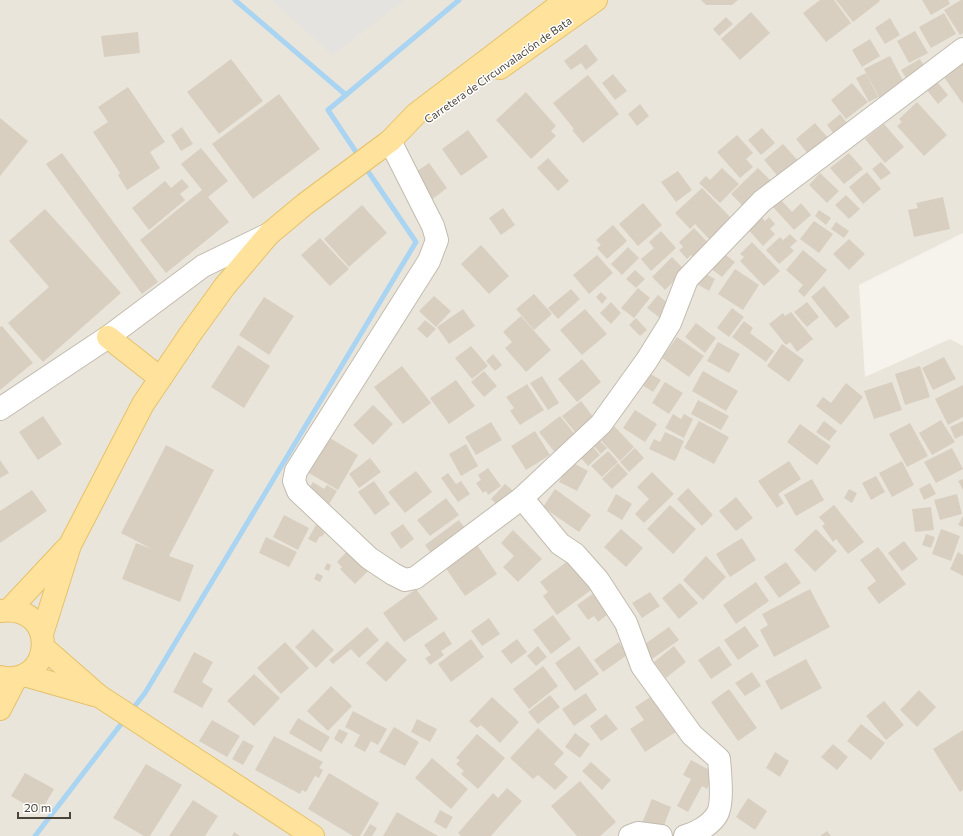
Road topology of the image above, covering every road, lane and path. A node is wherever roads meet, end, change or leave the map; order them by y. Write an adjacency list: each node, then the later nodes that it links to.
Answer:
1 (566, 0): 4 (main road, Carretera de Circunvalación de Bata)
2 (596, 0): 4 (main road, Carretera de Circunvalación de Bata)
3 (963, 49): 9 (street)
4 (389, 141): 5 (main road, Carretera de Circunvalación de Bata); 9 (street)
5 (269, 234): 6 (street); 7 (main road, Carretera de Circunvalación de Bata)
6 (108, 337): 7 (main road); 8 (street)
7 (160, 378): 10 (main road, Carretera de Circunvalación de Bata)
8 (0, 409)
9 (522, 498): 19 (street)
10 (70, 545): 11 (main road, Carretera de Circunvalación de Bata); 12 (main road, Carretera de Circunvalación de Bata)
11 (5, 611): 12 (main road)
12 (43, 640): 13 (main road, Carretera de Circunvalación de Bata); 14 (main road)
13 (13, 676): 14 (main road); 15 (main road)
14 (106, 700): 16 (main road)
15 (0, 709)
16 (313, 836)
17 (630, 836): 18 (street)
18 (661, 836)
19 (685, 836)

